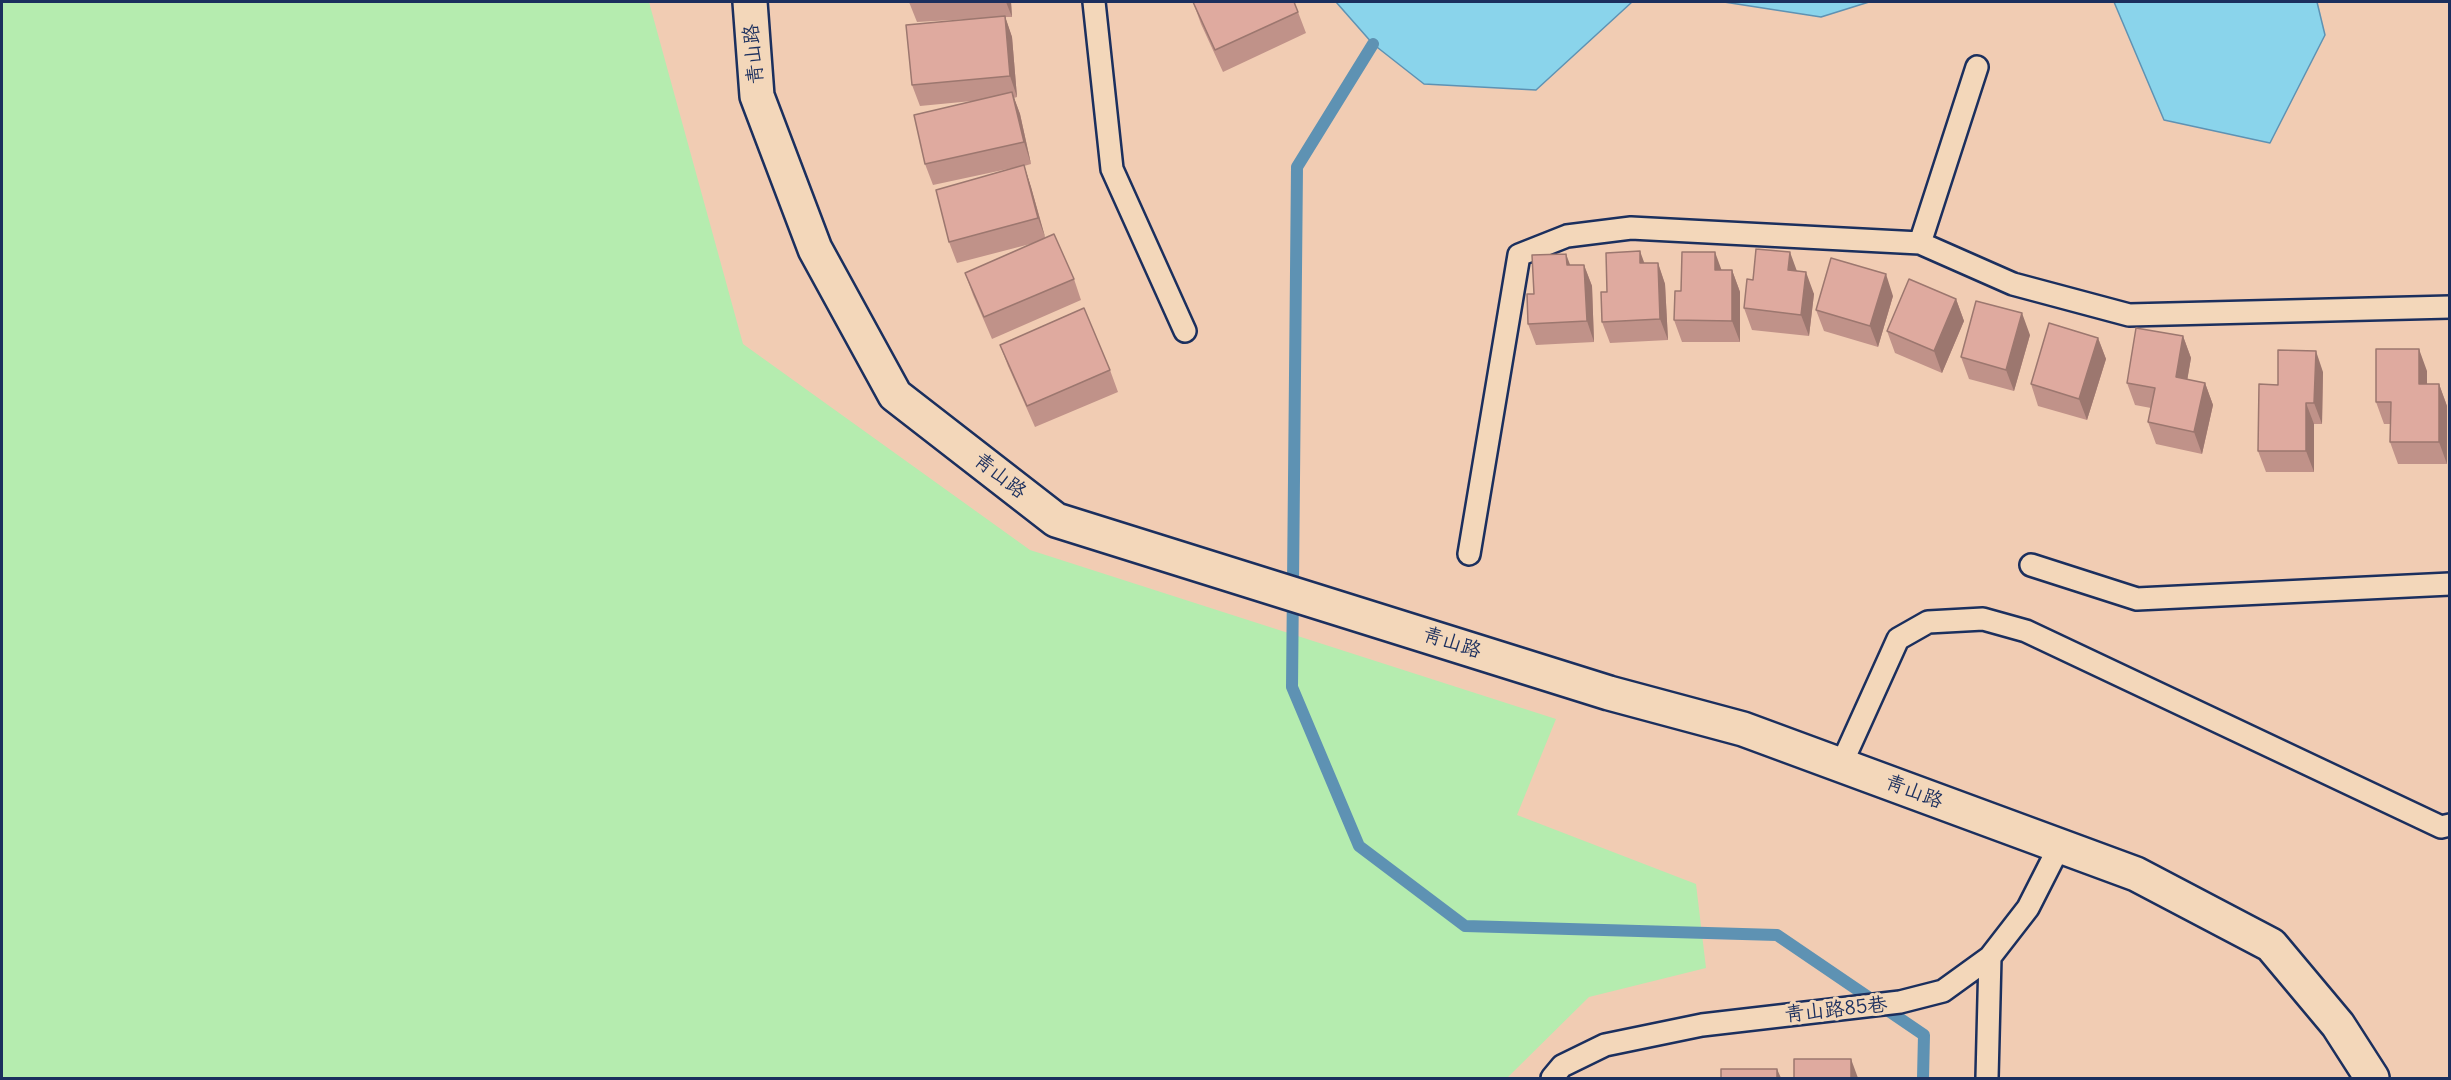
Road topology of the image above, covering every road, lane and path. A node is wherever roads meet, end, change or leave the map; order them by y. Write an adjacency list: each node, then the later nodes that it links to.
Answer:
1 (750, 2): 10 (street, 青山路)
2 (1094, 2): 6 (lane)
3 (1977, 67): 4 (lane)
4 (1920, 243): 5 (lane); 7 (lane)
5 (2450, 307)
6 (1185, 331)
7 (1469, 554)
8 (2031, 565): 9 (lane)
9 (2450, 584)
10 (1841, 765): 11 (lane); 12 (street, 青山路)
11 (2450, 825)
12 (2059, 847): 13 (lane, 青山路85巷); 16 (street, 青山路)
13 (1990, 957): 14 (lane, 青山路85巷); 15 (lane)
14 (1552, 1078)
15 (1987, 1078)
16 (2372, 1078)

